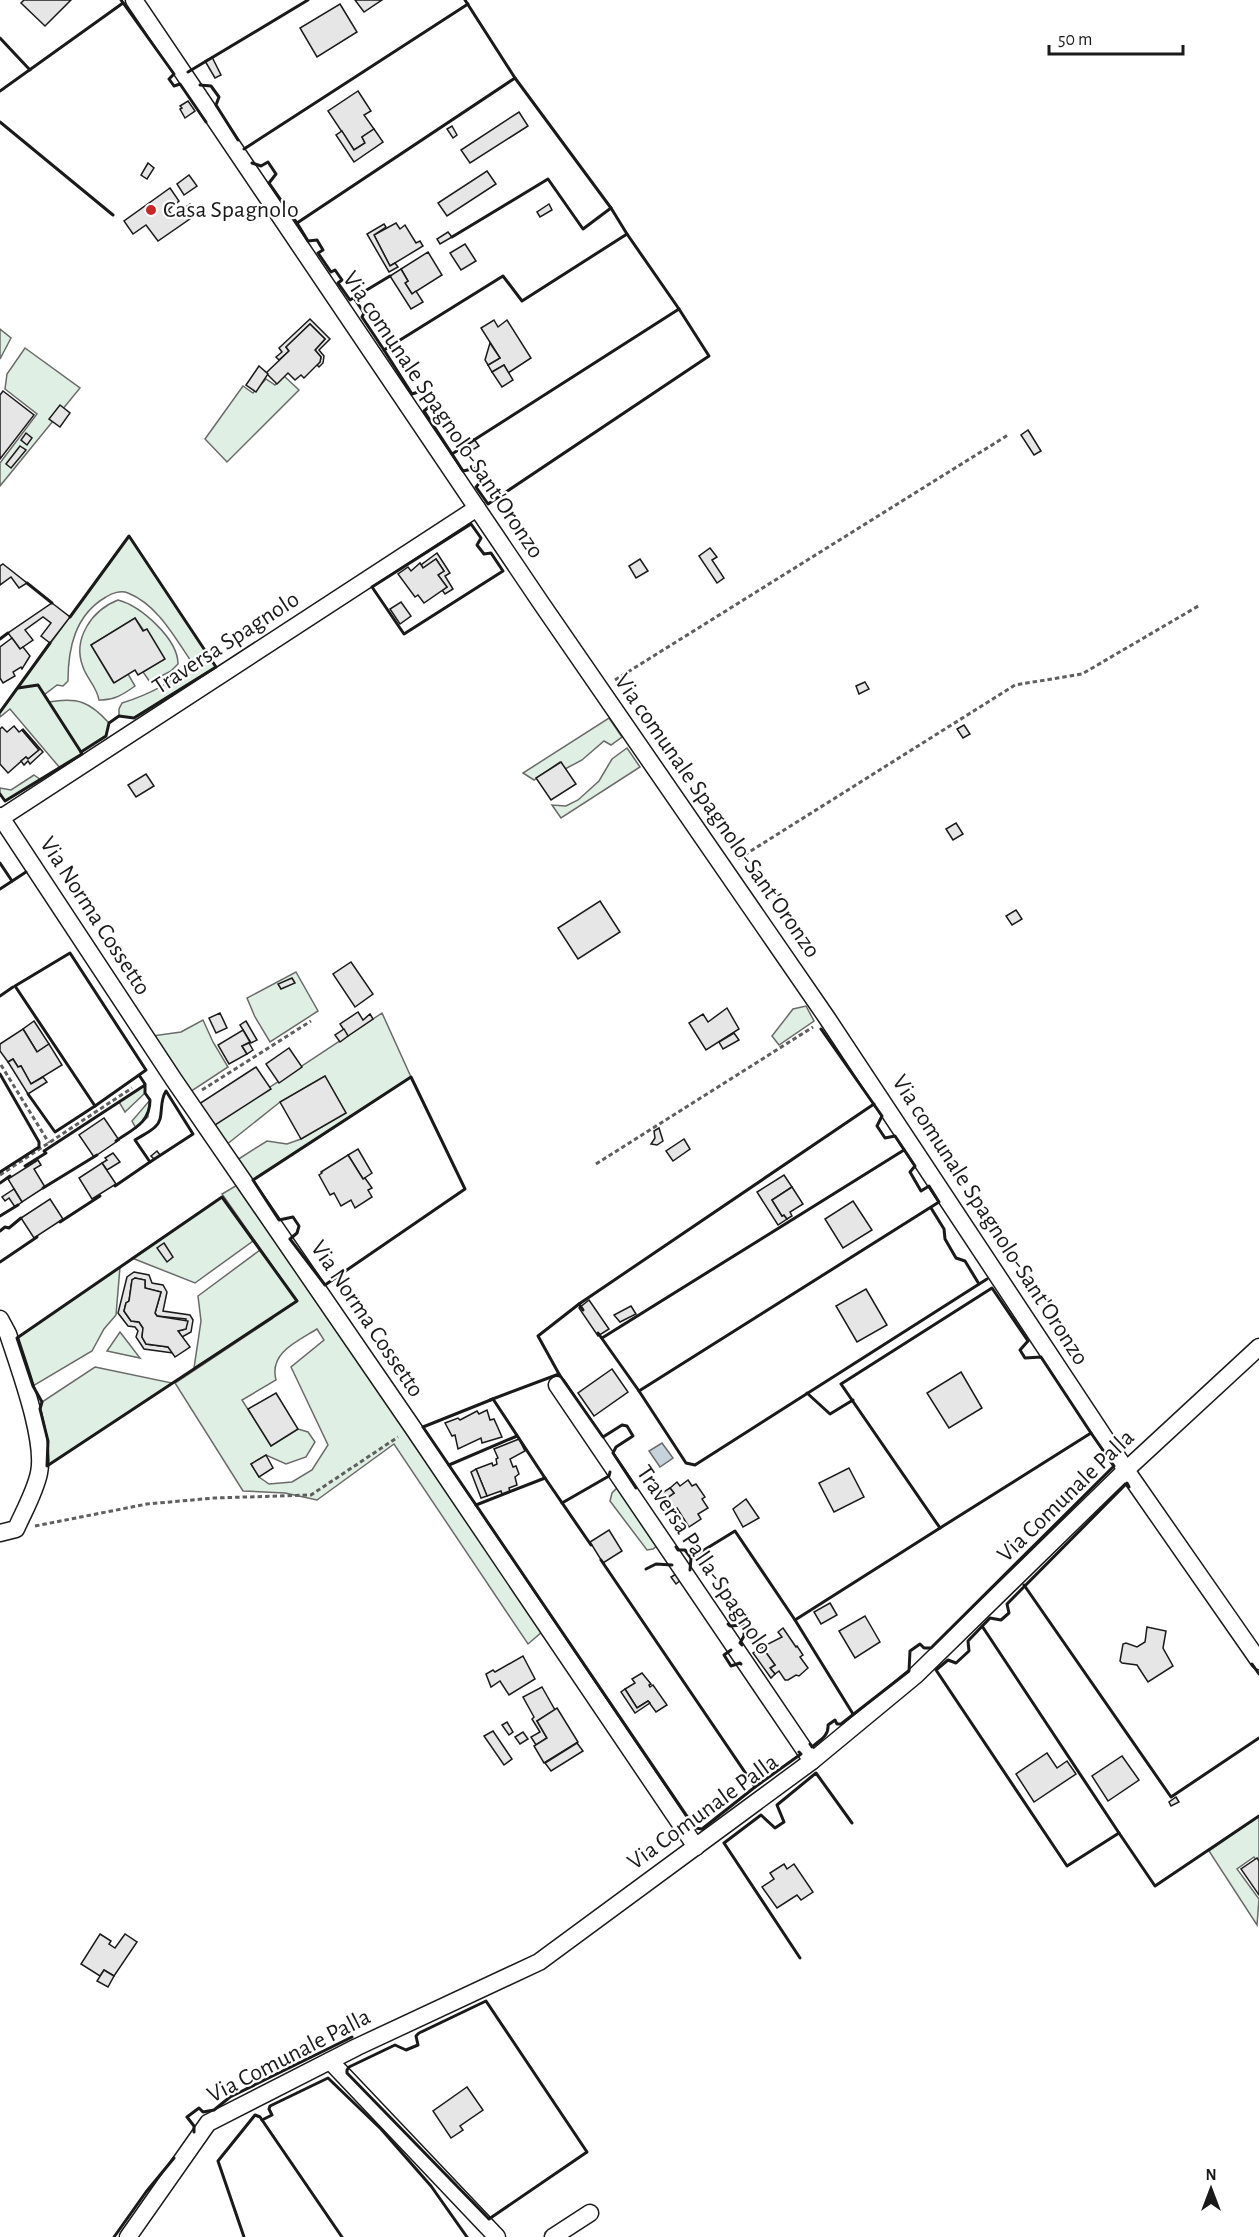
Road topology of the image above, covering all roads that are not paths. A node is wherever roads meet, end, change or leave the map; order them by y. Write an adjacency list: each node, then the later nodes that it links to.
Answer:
1 (134, 0): 2 (street, Via comunale Spagnolo-Sant'Oronzo)
2 (477, 508): 3 (street, Traversa Spagnolo); 7 (street, Via comunale Spagnolo-Sant'Oronzo)
3 (1, 817): 11 (street, Via Norma Cossetto)
4 (0, 1319): 8 (street)
5 (1259, 1347): 7 (street, Via Comunale Palla)
6 (556, 1385): 10 (street, Traversa Palla-Spagnolo)
7 (1126, 1470): 9 (street, Via comunale Spagnolo-Sant'Oronzo); 10 (street, Via Comunale Palla)
8 (8, 1531)
9 (1259, 1661)
10 (812, 1761): 11 (street, Via Comunale Palla)
11 (696, 1847): 12 (street, Via Comunale Palla)
12 (330, 2061): 14 (street, Via Comunale Palla); 15 (street)
13 (590, 2213): 16 (street)
14 (128, 2237)
15 (497, 2237)
16 (553, 2237)

